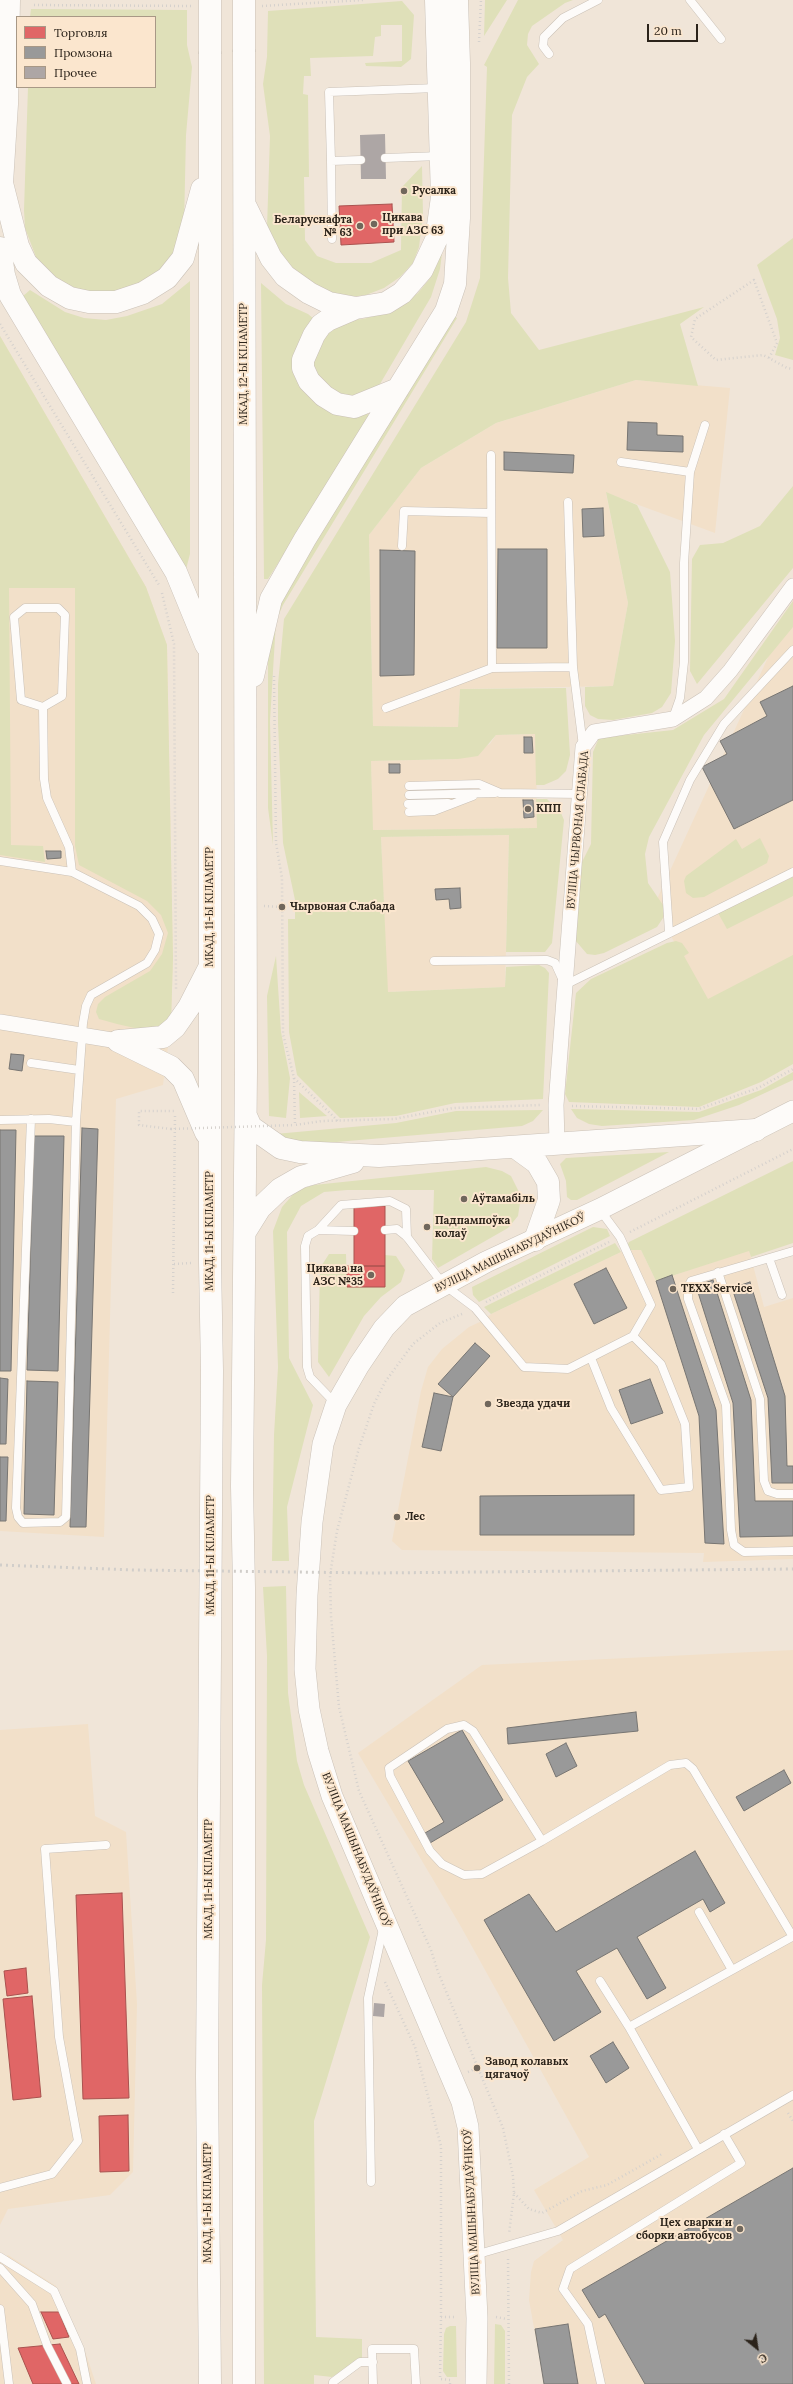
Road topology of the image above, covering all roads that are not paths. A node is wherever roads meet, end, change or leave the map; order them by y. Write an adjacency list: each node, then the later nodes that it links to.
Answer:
1 (9, 0): 16 (highway)
2 (210, 0): 15 (highway, bridge)
3 (244, 0): 17 (highway, МКАД, 12-Ы КІЛАМЕТР, bridge)
4 (436, 0): 10 (highway)
5 (457, 0): 22 (highway)
6 (598, 0): 9 (lane)
7 (690, 0): 8 (lane)
8 (721, 39)
9 (549, 54)
10 (440, 88): 11 (highway); 14 (lane)
11 (442, 156): 12 (lane); 21 (highway)
12 (385, 158)
13 (361, 160): 14 (lane)
14 (331, 161): 19 (lane)
15 (210, 163): 16 (highway); 32 (highway)
16 (2, 183): 18 (highway)
17 (244, 202): 21 (highway); 37 (highway, МКАД, 12-Ы КІЛАМЕТР)
18 (0, 217)
19 (332, 238)
20 (0, 248): 32 (highway)
21 (356, 308): 22 (highway)
22 (398, 389): 37 (highway)
23 (705, 425): 26 (lane)
24 (491, 455): 28 (lane)
25 (621, 462): 26 (lane)
26 (690, 472): 38 (lane)
27 (568, 502): 33 (lane)
28 (491, 513): 29 (lane); 34 (lane)
29 (402, 546)
30 (793, 586): 38 (street, ВУЛІЦА ЧЫРВОНАЯ СЛАБАДА)
31 (793, 650): 49 (lane)
32 (210, 656): 51 (highway, МКАД, 11-Ы КІЛАМЕТР)
33 (573, 667): 34 (lane); 39 (lane)
34 (492, 668): 36 (lane)
35 (43, 707): 35 (lane); 47 (lane)
36 (386, 708)
37 (245, 719): 59 (highway)
38 (673, 719): 39 (street, ВУЛІЦА ЧЫРВОНАЯ СЛАБАДА)
39 (583, 747): 43 (street, ВУЛІЦА ЧЫРВОНАЯ СЛАБАДА)
40 (409, 786): 42 (lane)
41 (479, 793): 42 (lane); 44 (lane); 45 (lane)
42 (500, 793): 43 (lane)
43 (581, 794): 52 (street, ВУЛІЦА ЧЫРВОНАЯ СЛАБАДА)
44 (409, 795)
45 (408, 808)
46 (0, 861): 47 (lane)
47 (72, 872): 54 (lane)
48 (793, 872): 49 (lane)
49 (670, 932): 52 (lane)
50 (434, 961): 52 (lane)
51 (210, 967): 55 (highway); 64 (highway, МКАД, 11-Ы КІЛАМЕТР)
52 (565, 985): 65 (street, ВУЛІЦА ЧЫРВОНАЯ СЛАБАДА)
53 (0, 1022): 54 (street)
54 (81, 1034): 55 (street); 57 (lane)
55 (118, 1042): 64 (highway)
56 (31, 1063): 57 (lane)
57 (79, 1070): 62 (lane)
58 (793, 1111): 63 (main road, ВУЛІЦА МАШЫНАБУДАЎНІКОЎ)
59 (246, 1116): 67 (highway); 72 (highway)
60 (31, 1119): 61 (lane); 62 (lane); 62 (lane)
61 (0, 1120)
62 (76, 1122)
63 (756, 1130): 65 (highway); 68 (main road, ВУЛІЦА МАШЫНАБУДАЎНІКОЎ)
64 (210, 1141): 106 (highway, МКАД, 11-Ы КІЛАМЕТР)
65 (557, 1143): 66 (highway)
66 (515, 1147): 67 (highway); 74 (highway)
67 (379, 1156): 72 (highway)
68 (600, 1209): 74 (main road, ВУЛІЦА МАШЫНАБУДАЎНІКОЎ); 80 (lane)
69 (318, 1230): 70 (lane); 73 (lane); 82 (lane)
70 (354, 1230)
71 (386, 1230): 73 (lane)
72 (245, 1232): 107 (highway)
73 (407, 1237): 78 (lane)
74 (535, 1240): 78 (main road, ВУЛІЦА МАШЫНАБУДАЎНІКОЎ)
75 (793, 1251): 76 (lane)
76 (769, 1258): 77 (lane); 79 (lane)
77 (718, 1272): 83 (lane); 84 (lane)
78 (443, 1284): 81 (lane); 82 (main road, ВУЛІЦА МАШЫНАБУДАЎНІКОЎ)
79 (782, 1295)
80 (633, 1336): 81 (lane); 81 (lane)
81 (591, 1358)
82 (336, 1405): 88 (main road, ВУЛІЦА МАШЫНАБУДАЎНІКОЎ)
83 (793, 1494)
84 (793, 1551)
85 (542, 1841): 85 (lane); 89 (lane)
86 (106, 1845): 97 (lane)
87 (699, 1912): 90 (lane)
88 (384, 1923): 96 (lane); 98 (main road, ВУЛІЦА МАШЫНАБУДАЎНІКОЎ)
89 (793, 1937): 90 (lane)
90 (732, 1970): 92 (lane)
91 (600, 1981): 92 (lane)
92 (629, 2027): 95 (lane)
93 (793, 2095): 94 (lane)
94 (724, 2134): 95 (lane); 112 (lane)
95 (698, 2149): 98 (lane)
96 (371, 2182)
97 (0, 2188)
98 (474, 2255): 111 (main road, ВУЛІЦА МАШЫНАБУДАЎНІКОЎ)
99 (0, 2257): 105 (lane)
100 (0, 2268): 104 (lane)
101 (0, 2309): 103 (lane)
102 (372, 2362): 108 (lane); 109 (lane); 110 (lane)
103 (9, 2384)
104 (67, 2384)
105 (87, 2384)
106 (210, 2384)
107 (244, 2384)
108 (333, 2384)
109 (373, 2384)
110 (416, 2384)
111 (476, 2384)
112 (601, 2384)

